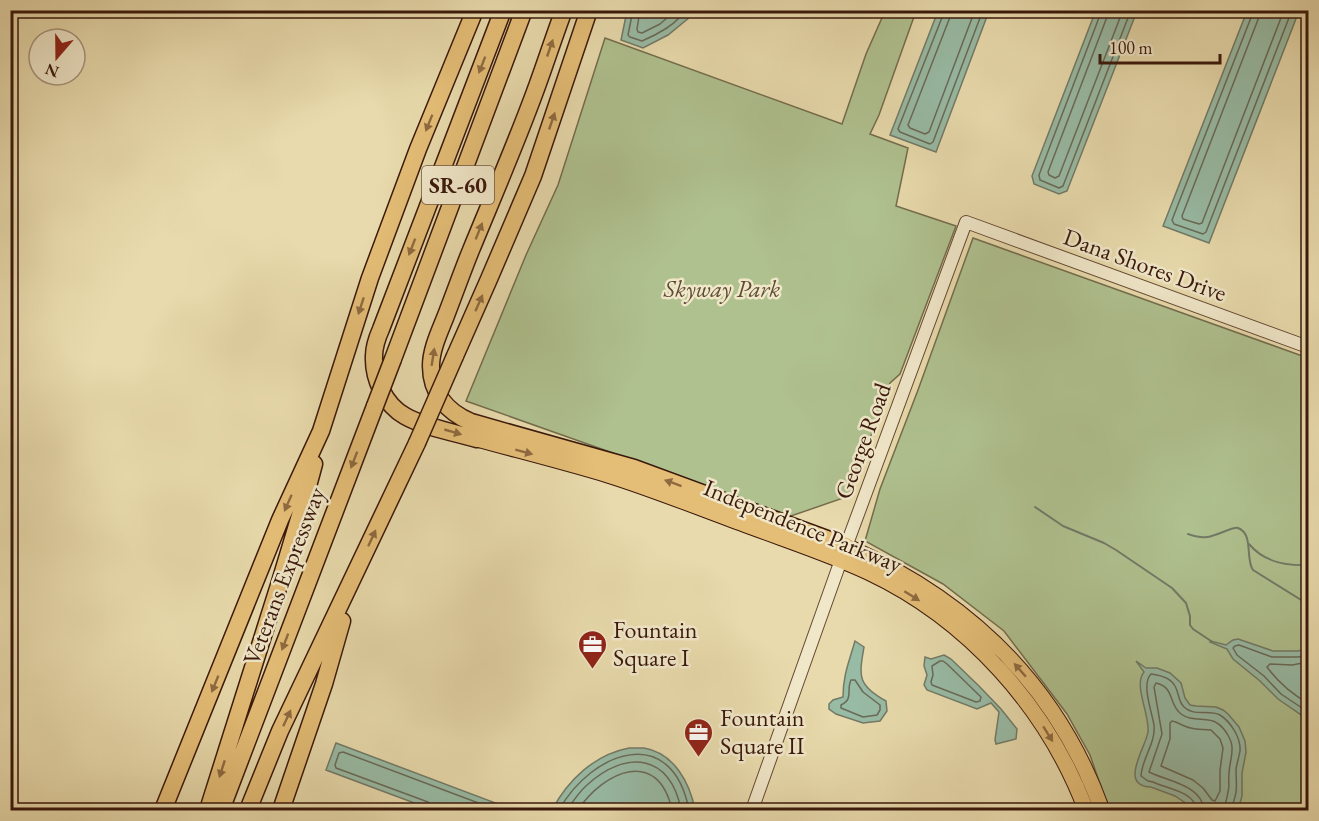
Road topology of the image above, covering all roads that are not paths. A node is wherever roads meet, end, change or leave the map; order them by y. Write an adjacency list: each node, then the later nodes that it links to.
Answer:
1 (475, 10): 9 (highway, one-way to 9)
2 (503, 10): 10 (highway, one-way to 10)
3 (524, 10): 8 (highway, SR-60 / SR-60)
4 (564, 10): 11 (highway, one-way to 4)
5 (589, 10): 12 (highway, SR-60 / SR-60, one-way to 5, bridge)
6 (966, 222): 7 (street, Dana Shores Drive); 11 (street, George Road)
7 (1308, 347)
8 (393, 359): 15 (highway, Veterans Expressway, one-way to 15, bridge)
9 (321, 430): 13 (highway, one-way to 13); 14 (highway, one-way to 14)
10 (477, 440): 11 (main road, Independence Parkway, one-way to 11)
11 (844, 553): 18 (street, George Road); 19 (main road, Independence Parkway, one-way to 19); 20 (main road, Independence Parkway, one-way to 11)
12 (347, 591): 16 (highway, one-way to 12); 17 (highway)
13 (163, 810)
14 (208, 810)
15 (221, 810)
16 (248, 810)
17 (281, 810)
18 (752, 810)
19 (1086, 810)
20 (1102, 810)

